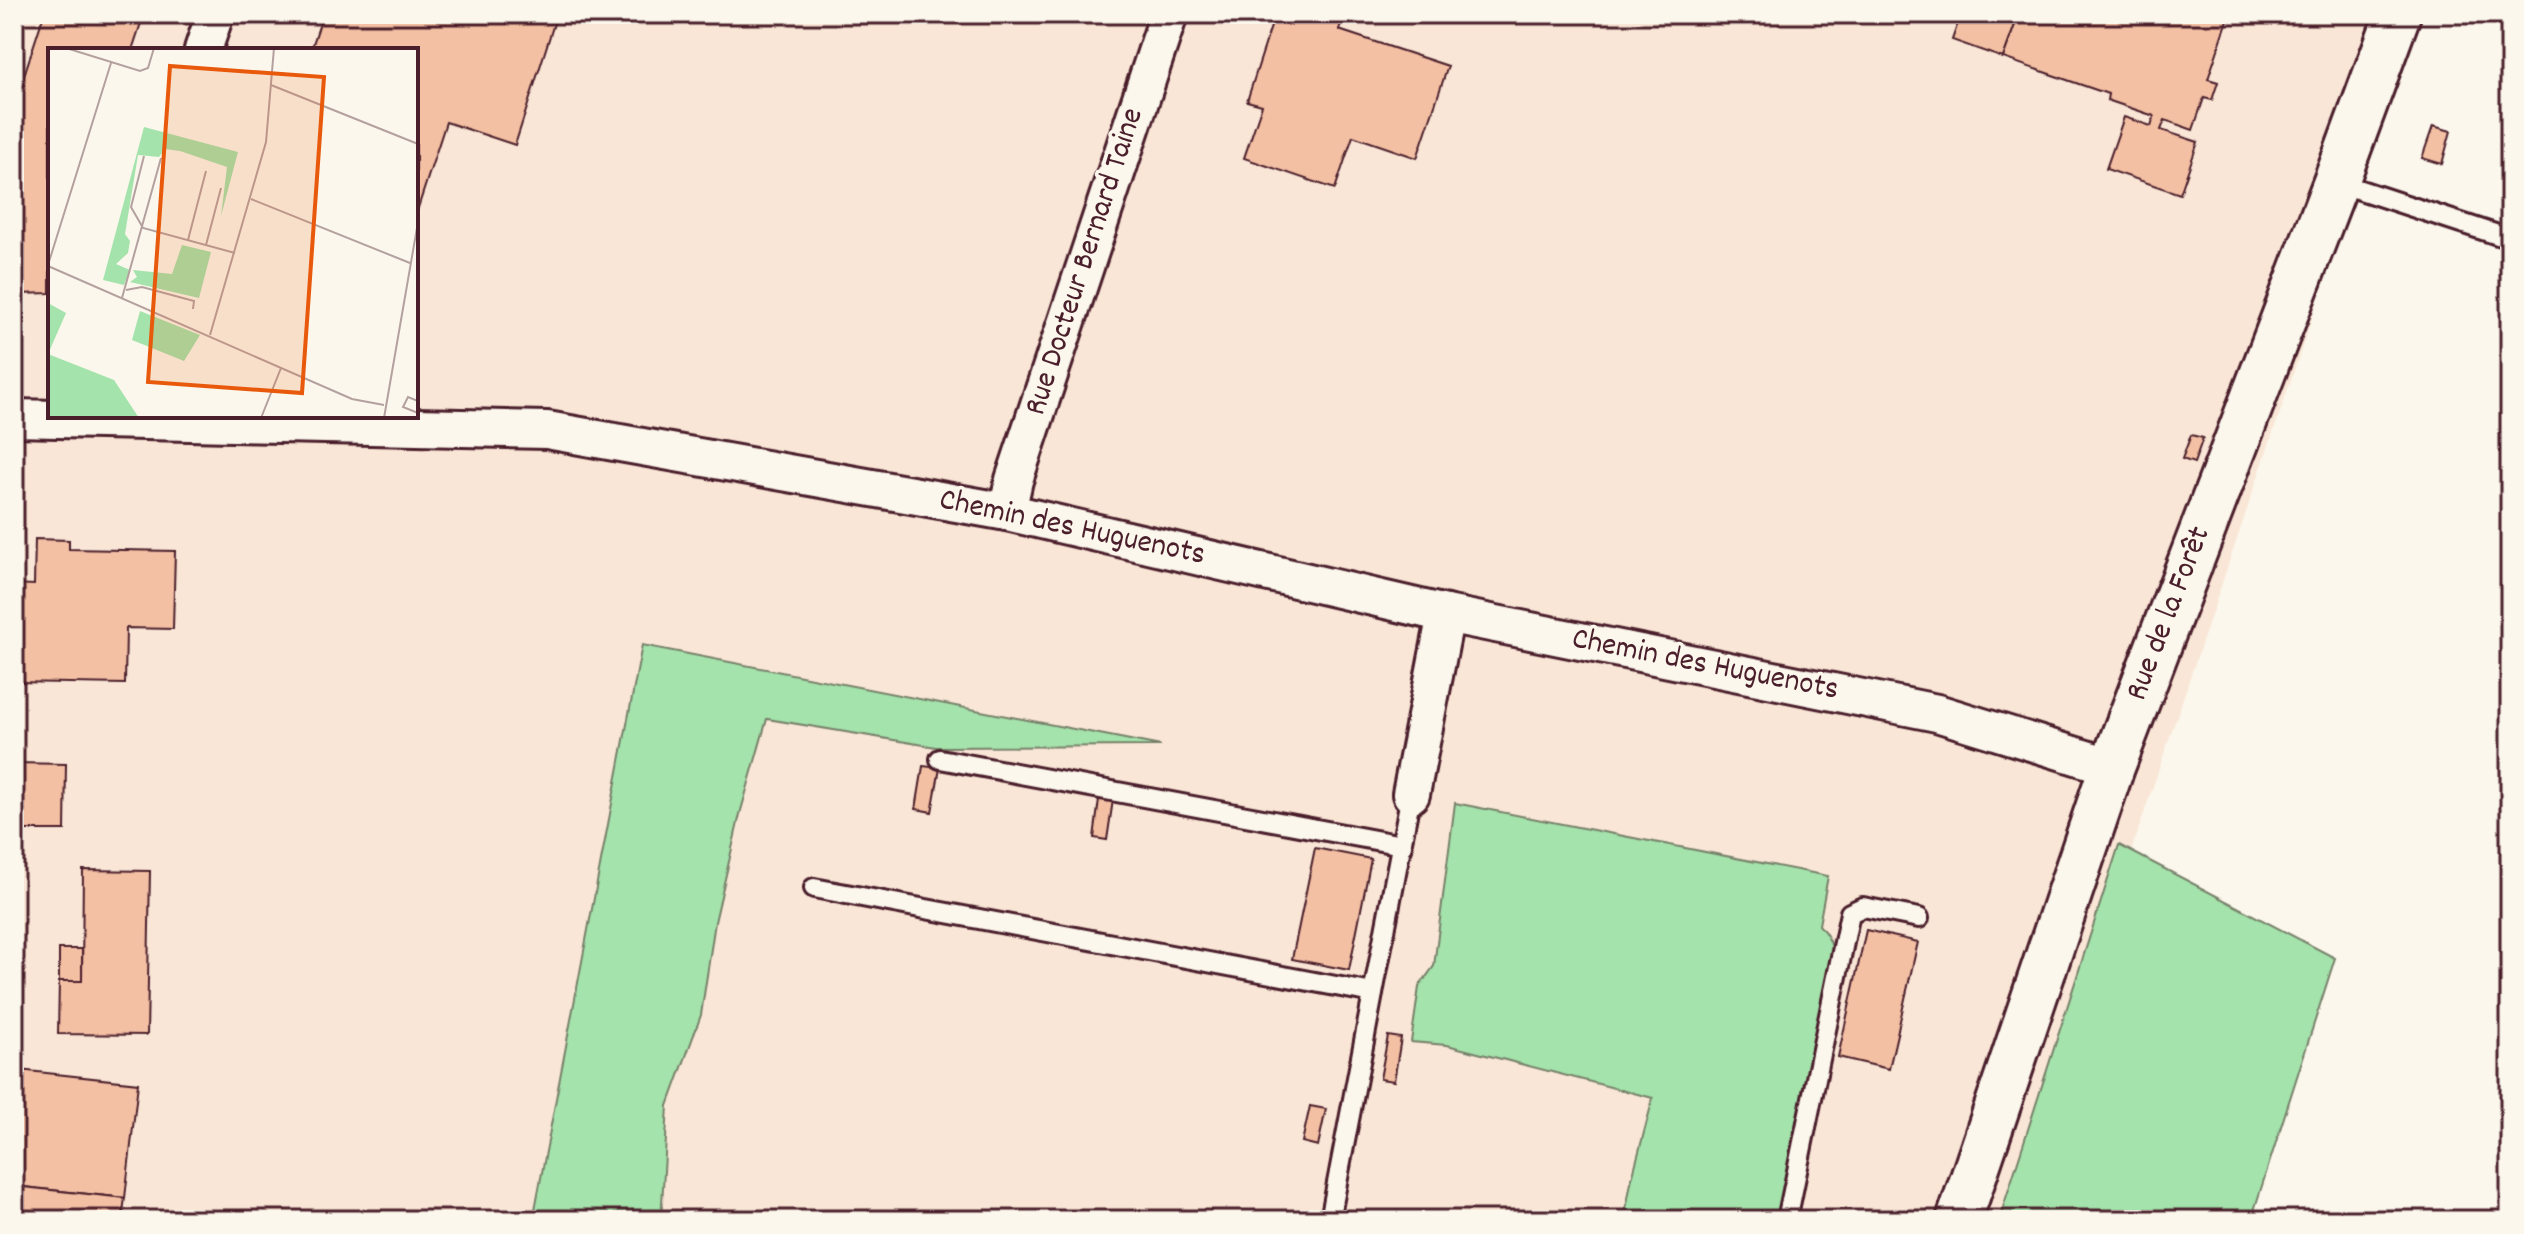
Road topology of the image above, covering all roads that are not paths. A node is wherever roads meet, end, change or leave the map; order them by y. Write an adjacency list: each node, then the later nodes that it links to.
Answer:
1 (215, 14): 4 (street)
2 (1169, 14): 9 (street, Rue Docteur Bernard Taine)
3 (2398, 14): 5 (street, Rue de la Forêt)
4 (204, 48)
5 (2336, 182): 6 (lane); 12 (street, Rue de la Forêt)
6 (2510, 239)
7 (14, 418): 8 (street, Chemin des Huguenots)
8 (93, 418): 9 (street, Chemin des Huguenots)
9 (1007, 512): 10 (street, Chemin des Huguenots)
10 (1446, 614): 12 (street, Chemin des Huguenots); 13 (street)
11 (940, 759): 14 (lane)
12 (2112, 767): 20 (street, Rue de la Forêt)
13 (1411, 794): 14 (lane)
14 (1402, 845): 17 (lane)
15 (814, 888): 17 (lane)
16 (1919, 918): 19 (lane)
17 (1373, 993): 18 (lane)
18 (1330, 1220)
19 (1787, 1220)
20 (1959, 1220)

